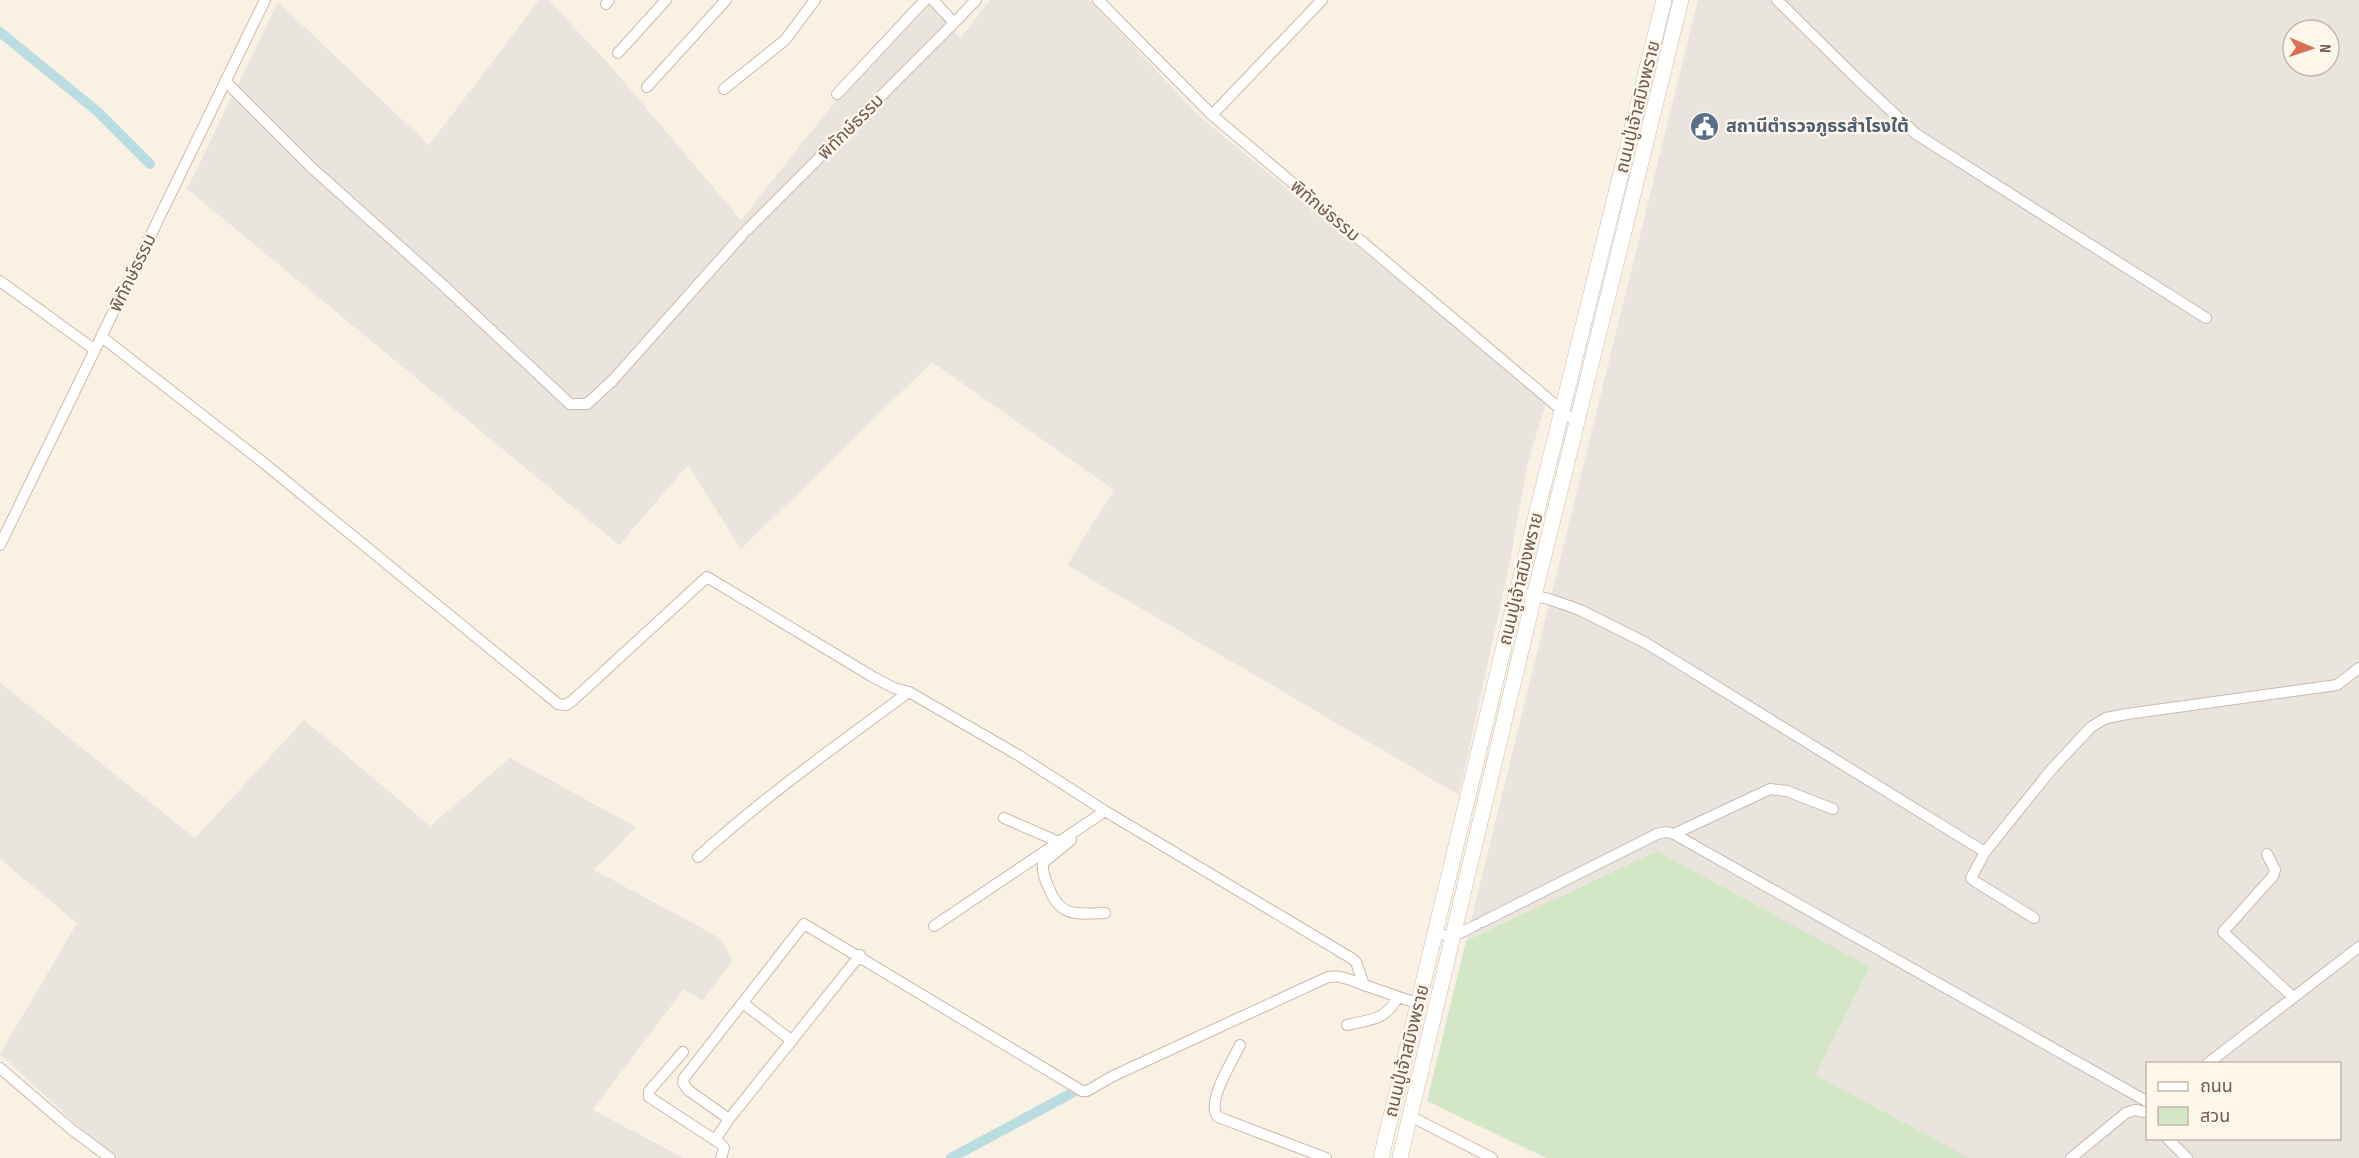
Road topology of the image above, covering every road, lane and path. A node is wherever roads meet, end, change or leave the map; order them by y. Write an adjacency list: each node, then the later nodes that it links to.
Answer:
1 (265, 0): 15 (street, พิทักษ์ธรรม)
2 (666, 0): 14 (street)
3 (726, 0): 16 (street)
4 (814, 0): 17 (street)
5 (925, 0): 18 (street)
6 (933, 0): 13 (street)
7 (976, 0): 13 (street, พิทักษ์ธรรม)
8 (1098, 0): 20 (street, พิทักษ์ธรรม)
9 (1322, 0): 20 (street)
10 (1664, 0): 19 (main road, ถนนปู่เจ้าสมิงพราย)
11 (1681, 0): 19 (main road, ถนนปู่เจ้าสมิงพราย)
12 (1778, 0): 22 (street)
13 (954, 23): 15 (street, พิทักษ์ธรรม)
14 (618, 53)
15 (225, 81): 23 (street, พิทักษ์ธรรม)
16 (648, 87)
17 (724, 89)
18 (837, 94)
19 (1647, 105): 25 (main road, ถนนปู่เจ้าสมิงพราย); 26 (main road, ถนนปู่เจ้าสมิงพราย)
20 (1212, 115): 25 (street, พิทักษ์ธรรม)
21 (0, 281): 24 (street)
22 (2206, 318)
23 (102, 337): 24 (street, พิทักษ์ธรรม); 31 (street)
24 (95, 350): 27 (street, พิทักษ์ธรรม)
25 (1563, 410): 26 (street, พิทักษ์ธรรม); 28 (main road, ถนนปู่เจ้าสมิงพราย)
26 (1578, 423): 29 (main road, ถนนปู่เจ้าสมิงพราย)
27 (1, 540)
28 (1517, 592): 29 (street); 44 (main road, ถนนปู่เจ้าสมิงพราย)
29 (1534, 596): 38 (street); 45 (main road, ถนนปู่เจ้าสมิงพราย)
30 (2359, 668): 38 (street)
31 (909, 692): 33 (street); 40 (street)
32 (1833, 809): 36 (street)
33 (1105, 812): 35 (street); 48 (street)
34 (1004, 818): 37 (street)
35 (1078, 829): 37 (street); 41 (street)
36 (1674, 834): 45 (street); 59 (street)
37 (1059, 842): 43 (street)
38 (1985, 852): 42 (street)
39 (2267, 854): 50 (street)
40 (698, 857)
41 (1105, 913)
42 (2034, 918)
43 (934, 926)
44 (1436, 933): 45 (street); 52 (main road, ถนนปู่เจ้าสมิงพราย)
45 (1452, 937): 61 (main road, ถนนปู่เจ้าสมิงพราย)
46 (2359, 947): 50 (street)
47 (860, 956): 48 (street); 51 (street); 54 (street)
48 (1364, 985): 49 (street)
49 (1398, 997): 52 (street); 53 (street)
50 (2293, 997): 57 (street)
51 (743, 1003): 54 (street); 62 (street)
52 (1419, 1004): 68 (main road, ถนนปู่เจ้าสมิงพราย)
53 (1347, 1025)
54 (792, 1041): 62 (street)
55 (1240, 1045): 67 (street)
56 (683, 1052): 63 (street)
57 (2210, 1062)
58 (0, 1068): 65 (street)
59 (2146, 1109)
60 (2146, 1110): 71 (street)
61 (1410, 1116): 69 (main road, ถนนปู่เจ้าสมิงพราย); 70 (street)
62 (729, 1119): 63 (street)
63 (715, 1140): 66 (street)
64 (2170, 1140): 72 (street)
65 (110, 1158)
66 (721, 1158)
67 (1326, 1158)
68 (1381, 1158)
69 (1400, 1158)
70 (1492, 1158)
71 (2071, 1158)
72 (2187, 1158)

